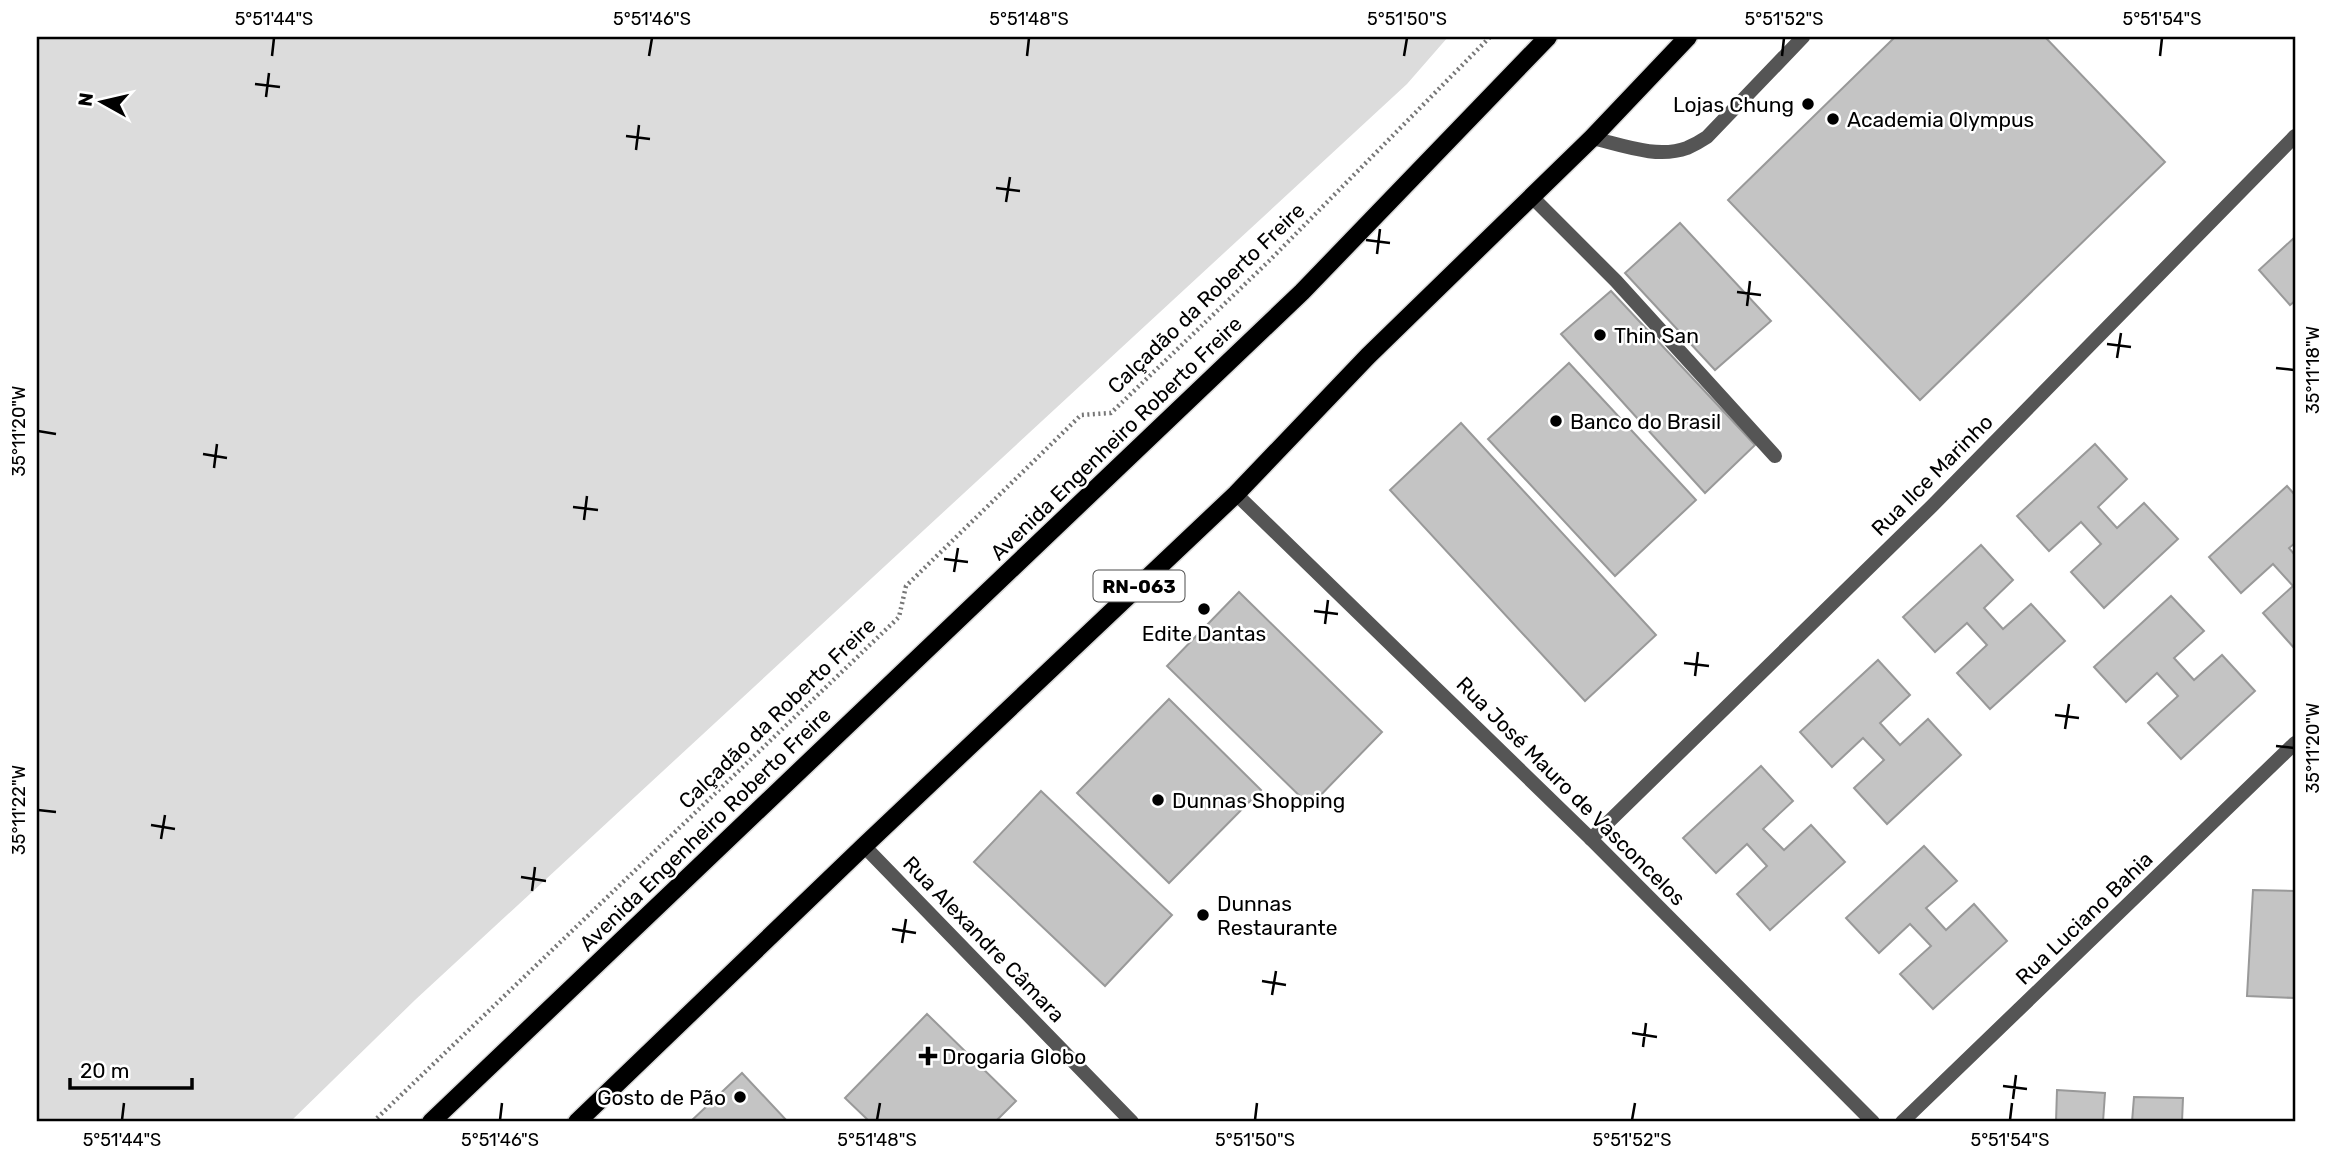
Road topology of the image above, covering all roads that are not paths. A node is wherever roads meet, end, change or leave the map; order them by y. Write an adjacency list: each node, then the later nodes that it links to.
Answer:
1 (1548, 37): 12 (main road, Avenida Engenheiro Roberto Freire)
2 (1688, 37): 5 (main road, RN-063)
3 (1803, 37): 5 (street)
4 (2295, 135): 10 (street, Rua Ilce Marinho)
5 (1592, 138): 6 (main road, RN-063)
6 (1532, 197): 7 (street); 8 (main road, RN-063)
7 (1775, 456)
8 (1236, 494): 10 (street, Rua José Mauro de Vasconcelos); 11 (main road, RN-063)
9 (2295, 743): 16 (street, Rua Luciano Bahia)
10 (1591, 839): 15 (street, Rua José Mauro de Vasconcelos)
11 (864, 846): 13 (main road, RN-063); 14 (street, Rua Alexandre Câmara)
12 (431, 1122)
13 (577, 1122)
14 (1132, 1122)
15 (1873, 1122)
16 (1902, 1122)

